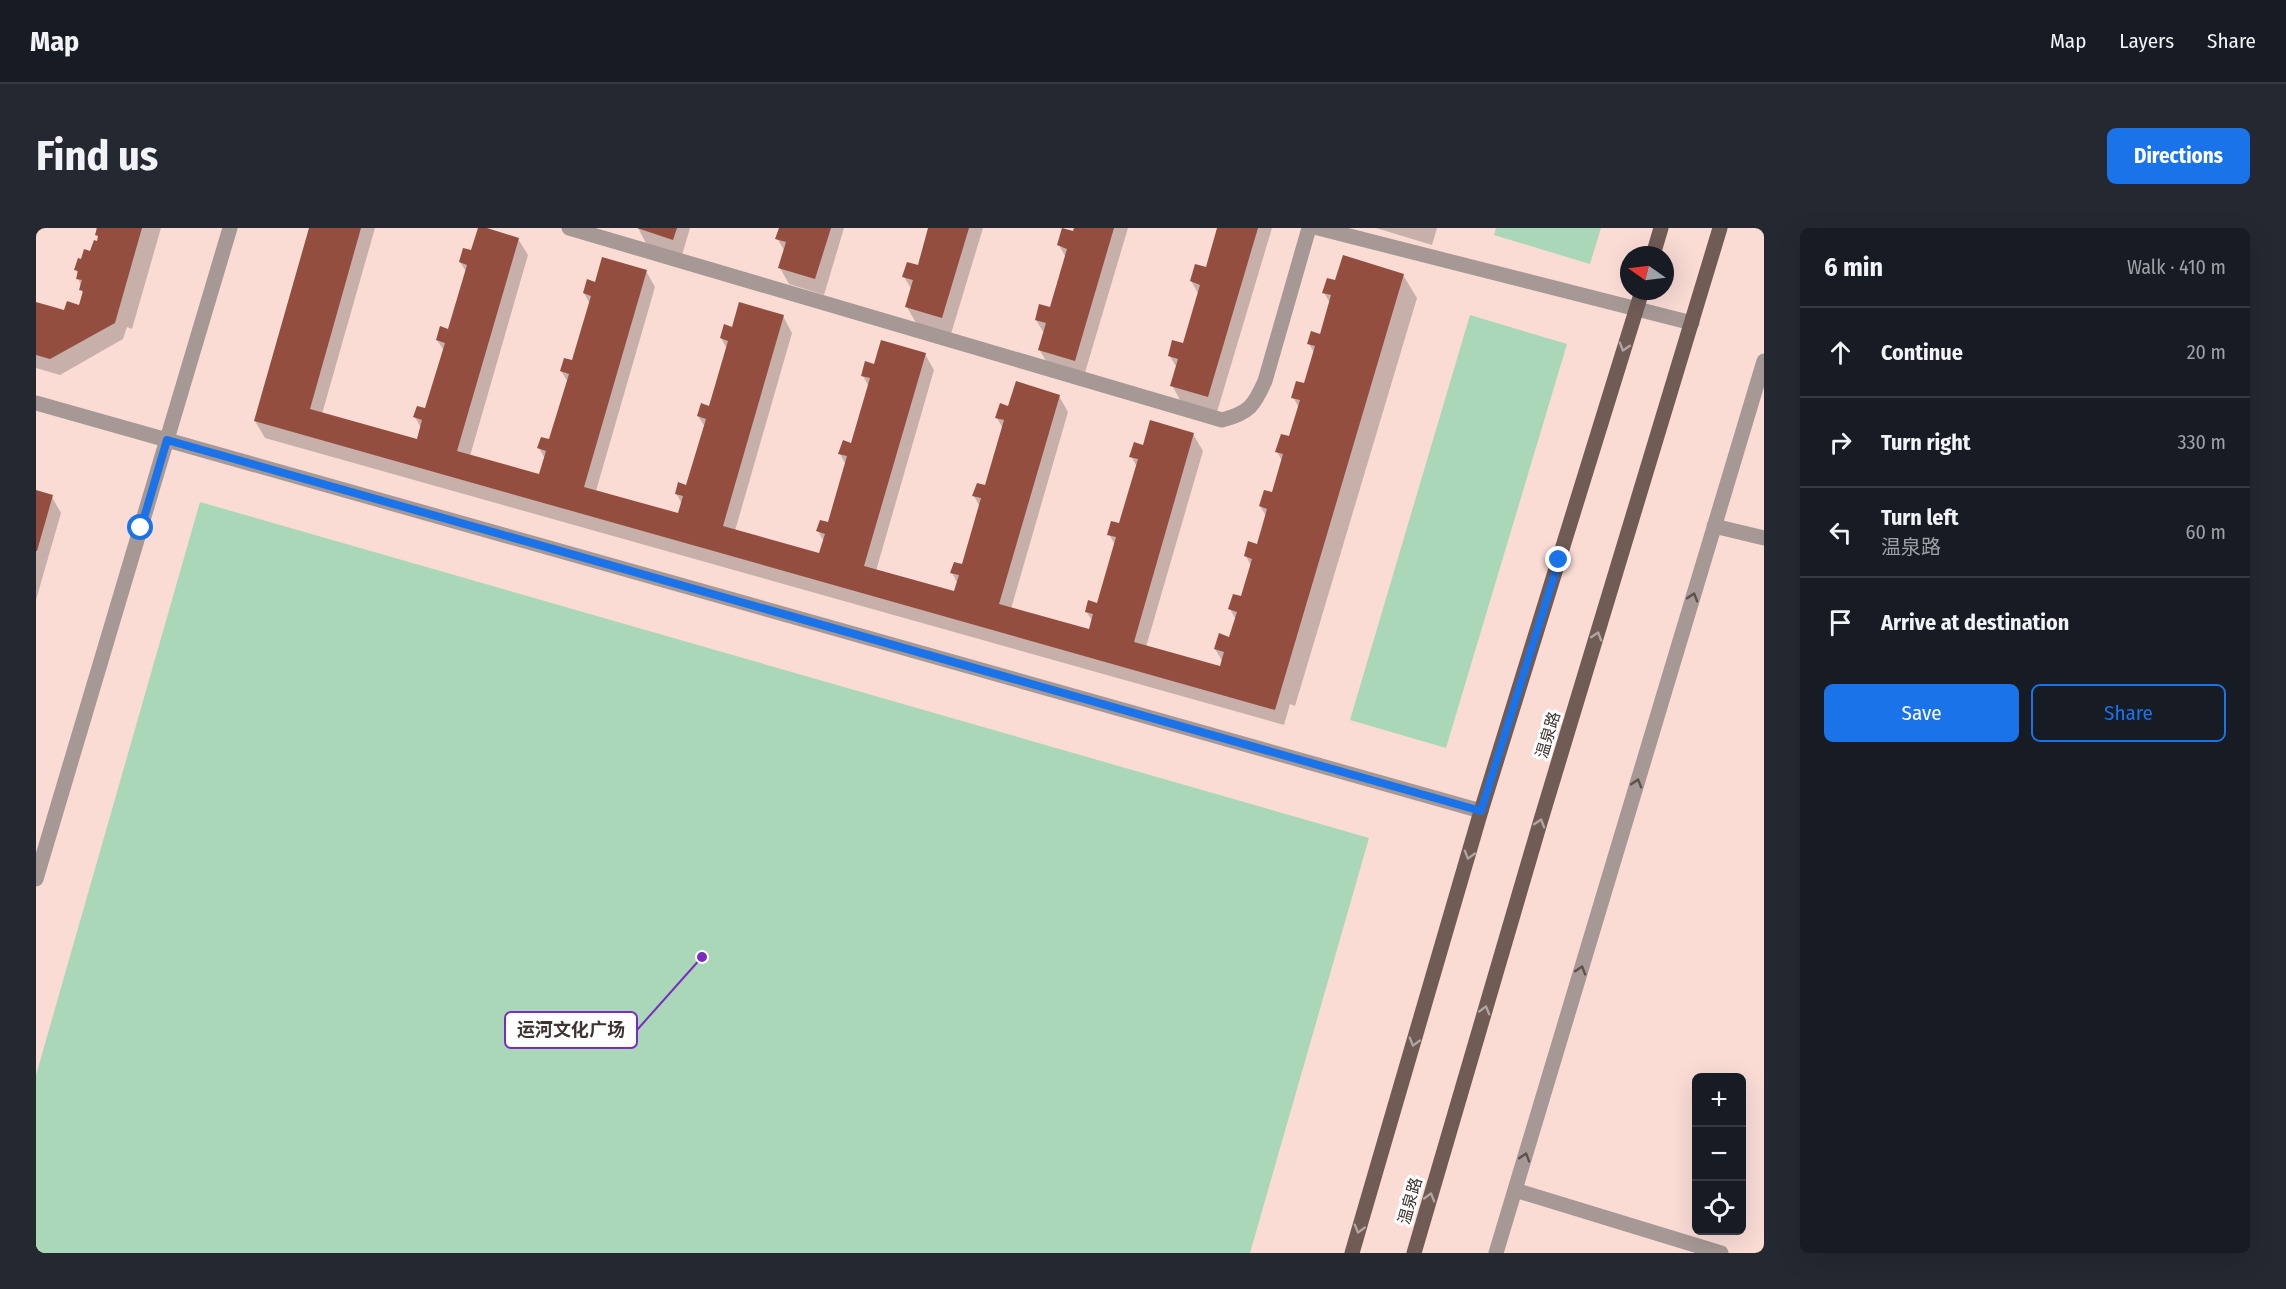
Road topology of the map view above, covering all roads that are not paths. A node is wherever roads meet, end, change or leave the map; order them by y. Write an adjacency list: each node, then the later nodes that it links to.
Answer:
1 (230, 228): 13 (street)
2 (569, 228): 3 (street)
3 (1309, 228)
4 (1318, 228): 9 (street)
5 (1661, 228): 7 (main road)
6 (1720, 228): 10 (main road, 温泉路)
7 (1656, 246)
8 (1639, 300): 9 (main road)
9 (1636, 308): 10 (street); 16 (main road, one-way to 16)
10 (1692, 323): 20 (main road, 温泉路, one-way to 10)
11 (1764, 361): 14 (street)
12 (36, 403): 13 (street)
13 (167, 440): 16 (street); 17 (street)
14 (1714, 526): 15 (street); 18 (street, one-way to 14)
15 (1764, 538)
16 (1481, 811): 19 (main road, one-way to 19)
17 (36, 879)
18 (1515, 1190): 21 (street); 22 (street)
19 (1352, 1253)
20 (1413, 1253)
21 (1496, 1253)
22 (1721, 1253)

